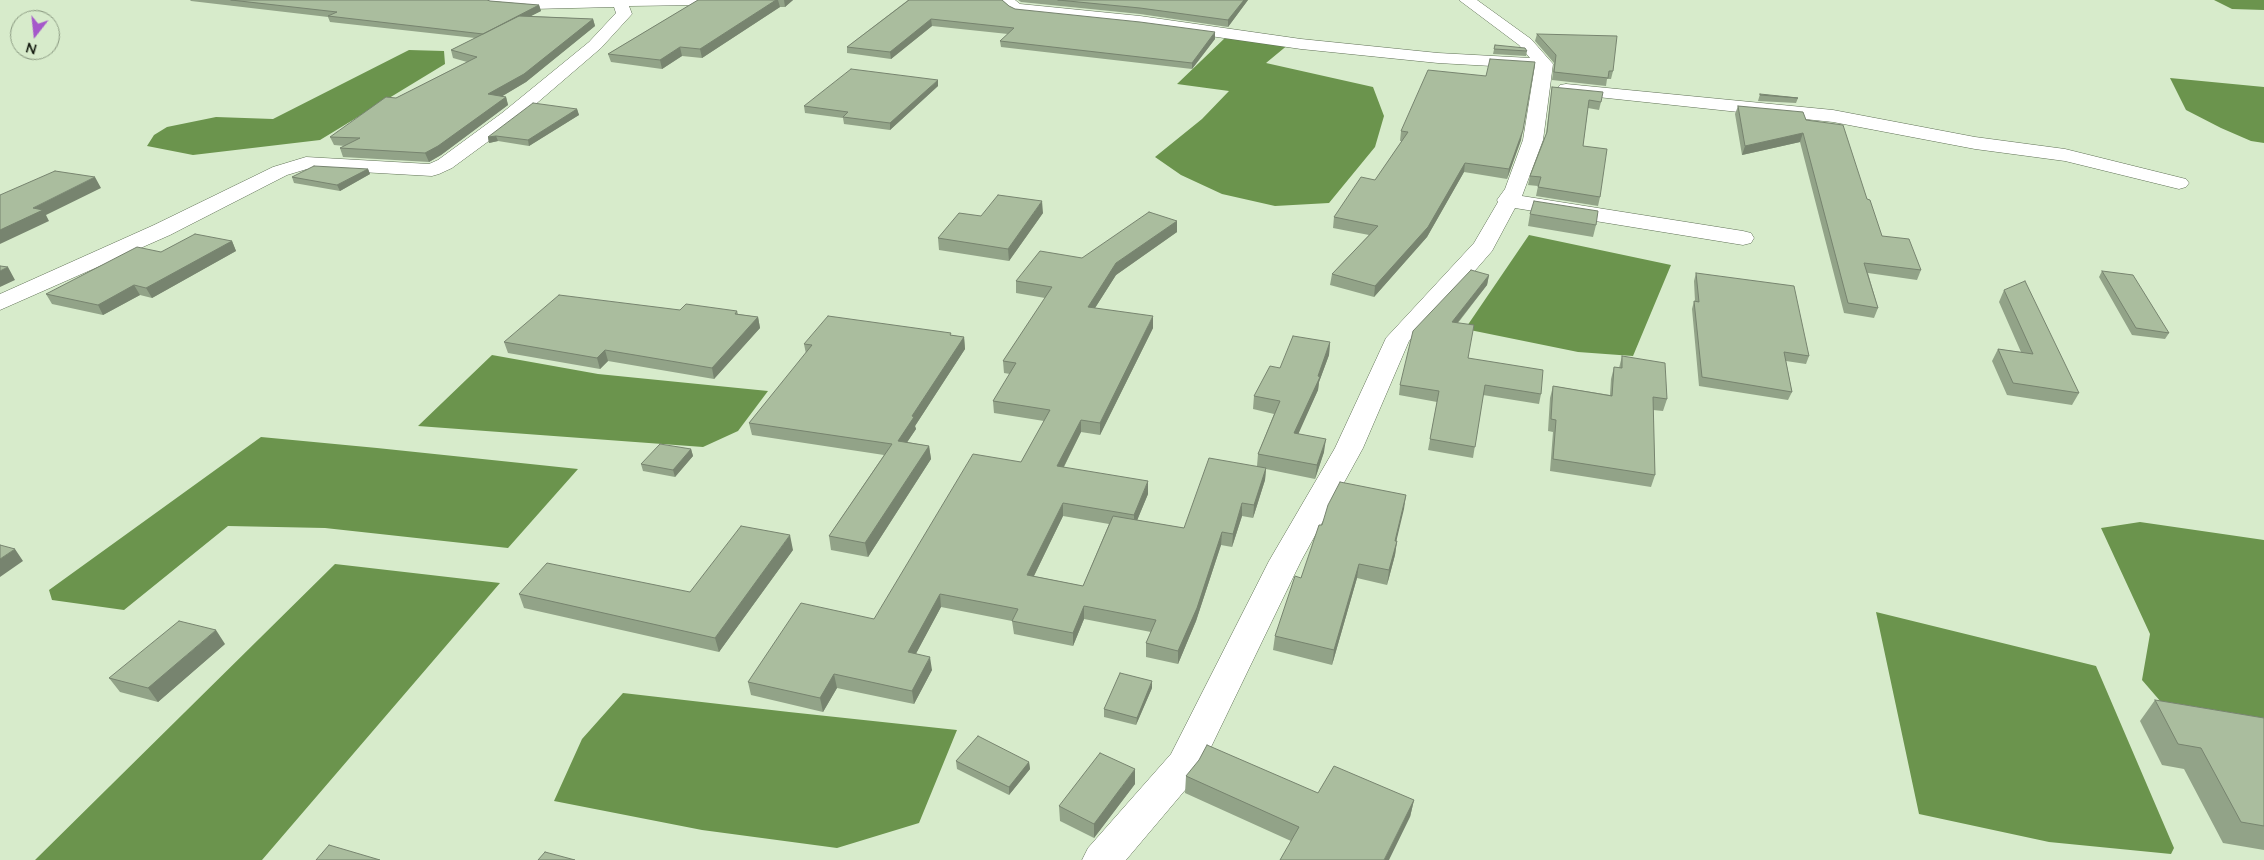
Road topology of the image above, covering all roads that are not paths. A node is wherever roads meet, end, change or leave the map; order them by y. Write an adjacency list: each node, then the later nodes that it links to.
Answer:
1 (492, 0): 5 (street)
2 (698, 0): 5 (street)
3 (1006, 0): 6 (street)
4 (1467, 0): 6 (street)
5 (617, 2): 10 (street)
6 (1543, 76): 7 (street); 8 (street)
7 (2179, 183)
8 (1507, 200): 9 (street); 11 (street)
9 (1743, 238)
10 (0, 304)
11 (1102, 860)

